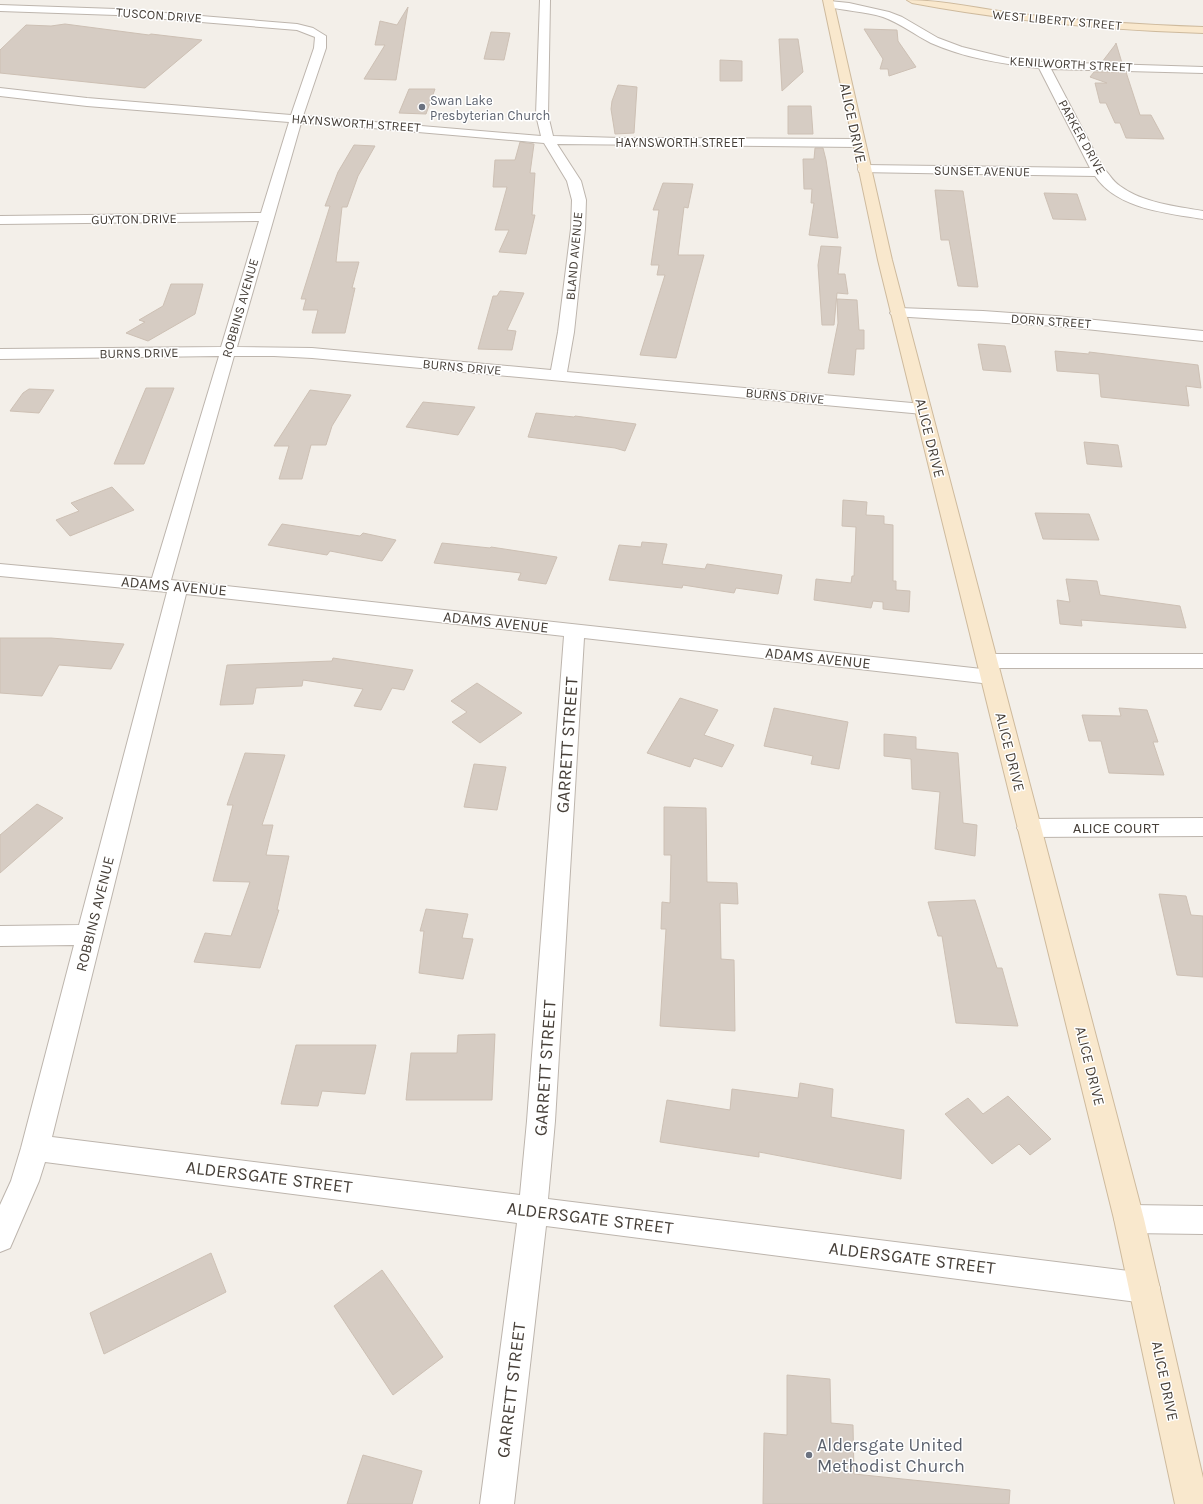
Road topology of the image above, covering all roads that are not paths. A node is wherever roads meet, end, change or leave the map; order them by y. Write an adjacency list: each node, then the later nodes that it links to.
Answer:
1 (80, 0): 7 (street)
2 (545, 0): 15 (street, BLAND AVENUE)
3 (912, 0): 9 (main road, WEST LIBERTY STREET)
4 (829, 2): 11 (street, KENILWORTH STREET); 16 (main road, ALICE DRIVE)
5 (0, 8): 6 (street, TUSCON DRIVE)
6 (18, 9): 7 (street, TUSCON DRIVE); 8 (street)
7 (70, 10): 10 (street, TUSCON DRIVE)
8 (4, 20)
9 (1203, 30)
10 (317, 33): 14 (street, ROBBINS AVENUE)
11 (1043, 65): 12 (street, KENILWORTH STREET); 18 (street, PARKER DRIVE)
12 (1203, 70)
13 (0, 92): 14 (street, HAYNSWORTH STREET)
14 (296, 119): 15 (street, HAYNSWORTH STREET); 20 (street, ROBBINS AVENUE)
15 (548, 140): 16 (street, HAYNSWORTH STREET); 26 (street, BLAND AVENUE)
16 (858, 143): 17 (main road, ALICE DRIVE)
17 (864, 169): 18 (street, SUNSET AVENUE); 22 (main road, ALICE DRIVE)
18 (1100, 172): 19 (street, PARKER DRIVE)
19 (1203, 215)
20 (267, 217): 21 (street, GUYTON DRIVE); 24 (street, ROBBINS AVENUE)
21 (0, 220)
22 (898, 313): 23 (street, DORN STREET); 27 (main road, ALICE DRIVE)
23 (1203, 336)
24 (227, 351): 25 (street, BURNS DRIVE); 26 (street, BURNS DRIVE); 29 (street, ROBBINS AVENUE)
25 (0, 354)
26 (558, 376): 27 (street, BURNS DRIVE)
27 (923, 409): 32 (main road, ALICE DRIVE)
28 (0, 570): 29 (street, ADAMS AVENUE)
29 (169, 586): 30 (street, ADAMS AVENUE); 35 (street, ROBBINS AVENUE)
30 (574, 630): 32 (street, ADAMS AVENUE); 38 (street, GARRETT STREET)
31 (1203, 661): 32 (street, ADAMS AVENUE)
32 (989, 669): 33 (main road, ALICE DRIVE)
33 (1029, 828): 34 (street, ALICE COURT); 39 (main road, ALICE DRIVE)
34 (1203, 828)
35 (89, 935): 36 (street); 37 (street, ROBBINS AVENUE)
36 (0, 936)
37 (36, 1148): 38 (street, ALDERSGATE STREET); 41 (street, ROBBINS AVENUE)
38 (533, 1210): 42 (street, ALDERSGATE STREET); 43 (street, GARRETT STREET)
39 (1129, 1219): 40 (street); 42 (main road, ALICE DRIVE)
40 (1203, 1220)
41 (0, 1238)
42 (1145, 1288): 44 (main road, ALICE DRIVE)
43 (497, 1504)
44 (1192, 1504)

